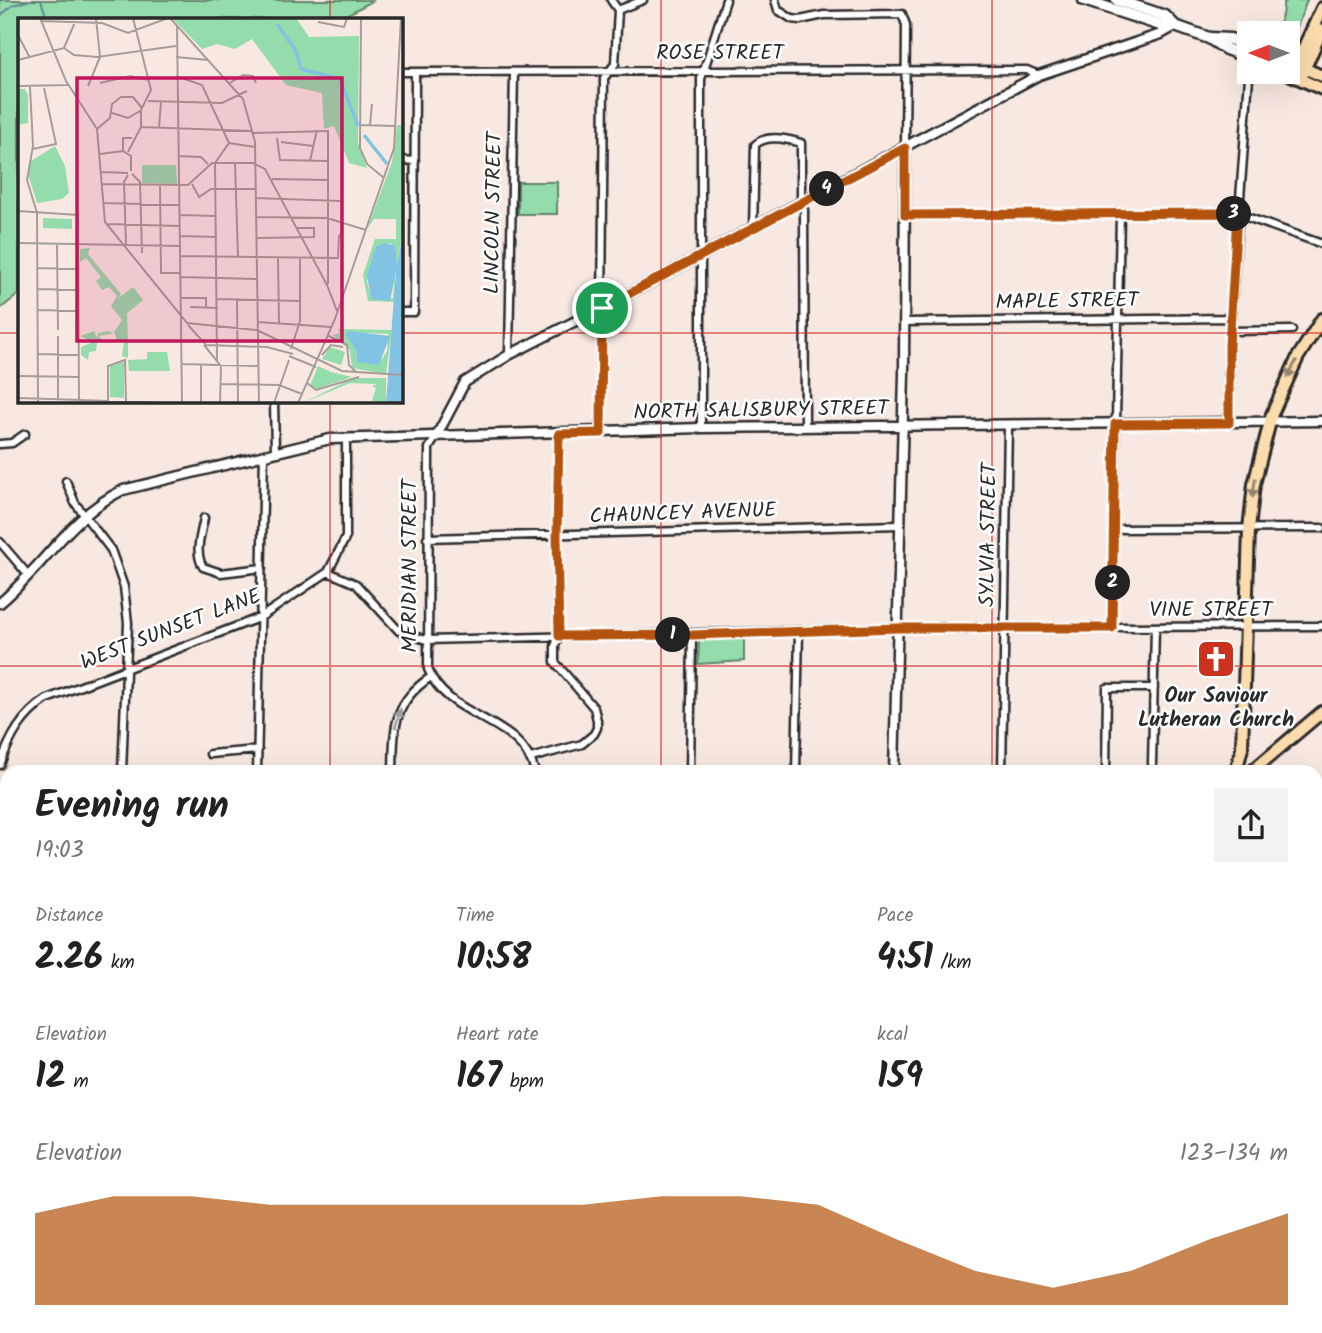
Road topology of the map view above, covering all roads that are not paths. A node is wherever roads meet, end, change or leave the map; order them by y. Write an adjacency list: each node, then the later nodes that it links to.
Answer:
1 (611, 0): 8 (street)
2 (643, 0): 8 (street)
3 (726, 0): 16 (street)
4 (775, 0): 18 (street)
5 (1084, 0): 9 (main road)
6 (1117, 0): 9 (main road)
7 (1322, 8): 14 (main road)
8 (618, 10): 17 (street)
9 (1175, 26): 11 (main road); 23 (street)
10 (1322, 30): 15 (main road)
11 (1209, 38): 12 (main road); 13 (main road)
12 (1237, 42)
13 (1237, 53)
14 (1300, 55)
15 (1300, 60)
16 (703, 70): 17 (street, ROSE STREET); 18 (street, ROSE STREET); 37 (street)
17 (608, 71): 22 (street, ROSE STREET); 38 (street)
18 (906, 71): 23 (street, ROSE STREET); 28 (street)
19 (1300, 71): 25 (main road)
20 (402, 72): 21 (street, ROSE STREET)
21 (415, 72): 22 (street, ROSE STREET); 30 (street)
22 (514, 72): 46 (street, LINCOLN STREET)
23 (1039, 75): 28 (street)
24 (1300, 75): 27 (main road)
25 (1322, 76)
26 (1248, 84): 34 (street)
27 (1322, 89)
28 (905, 148): 31 (street); 33 (street)
29 (402, 160): 30 (street)
30 (415, 161): 39 (street)
31 (801, 203): 35 (street); 35 (street); 54 (street)
32 (1120, 214): 33 (street); 34 (street); 41 (street)
33 (905, 215): 43 (street)
34 (1237, 215): 36 (street); 40 (street)
35 (753, 228): 37 (street)
36 (1322, 244)
37 (701, 255): 38 (street); 55 (street)
38 (602, 308): 46 (street); 56 (street)
39 (402, 312)
40 (1231, 318): 41 (street, MAPLE STREET); 45 (street)
41 (1117, 319): 43 (street, MAPLE STREET); 51 (street)
42 (1322, 319): 49 (main road, one-way to 49)
43 (904, 322): 53 (street)
44 (1292, 330): 45 (street)
45 (1230, 331): 50 (street)
46 (509, 355): 59 (street)
47 (274, 402): 62 (street)
48 (1322, 421): 49 (street, NORTH SALISBURY STREET)
49 (1269, 422): 50 (street, NORTH SALISBURY STREET); 70 (main road, one-way to 70)
50 (1229, 423): 51 (street, NORTH SALISBURY STREET)
51 (1115, 424): 52 (street, NORTH SALISBURY STREET); 69 (street)
52 (1008, 425): 53 (street, NORTH SALISBURY STREET); 84 (street, SYLVIA STREET)
53 (903, 426): 54 (street, NORTH SALISBURY STREET); 67 (street)
54 (804, 427): 55 (street, NORTH SALISBURY STREET)
55 (701, 428): 56 (street, NORTH SALISBURY STREET)
56 (601, 433): 58 (street, NORTH SALISBURY STREET)
57 (25, 434): 61 (street)
58 (559, 434): 59 (street, NORTH SALISBURY STREET); 71 (street)
59 (436, 437): 60 (street, NORTH SALISBURY STREET); 72 (street, MERIDIAN STREET)
60 (346, 439): 62 (street, NORTH SALISBURY STREET); 75 (street, WEST SUNSET LANE)
61 (0, 444)
62 (275, 451): 63 (street, NORTH SALISBURY STREET)
63 (264, 454): 65 (street, NORTH SALISBURY STREET); 74 (street)
64 (66, 481): 65 (street)
65 (85, 514): 76 (street, NORTH SALISBURY STREET); 89 (street)
66 (204, 518): 74 (street)
67 (899, 525): 71 (street, CHAUNCEY AVENUE); 82 (street)
68 (1322, 528): 70 (street)
69 (1114, 529): 70 (street); 83 (street)
70 (1249, 529): 81 (main road)
71 (557, 536): 72 (street, CHAUNCEY AVENUE); 87 (street)
72 (427, 538): 88 (street, MERIDIAN STREET)
73 (0, 542): 76 (street)
74 (262, 568): 78 (street)
75 (328, 572): 78 (street, WEST SUNSET LANE); 88 (street, VINE STREET)
76 (29, 576): 77 (street, NORTH SALISBURY STREET)
77 (0, 603)
78 (261, 617): 89 (street, WEST SUNSET LANE); 94 (street)
79 (1322, 626): 81 (street, VINE STREET)
80 (1155, 627): 81 (street, VINE STREET); 83 (street, VINE STREET); 91 (street)
81 (1245, 627): 93 (main road)
82 (898, 628): 84 (street, VINE STREET); 85 (street, VINE STREET); 105 (street)
83 (1112, 628): 84 (street, VINE STREET)
84 (1004, 629): 106 (street, SYLVIA STREET)
85 (799, 630): 86 (street, VINE STREET); 104 (street)
86 (692, 635): 87 (street, VINE STREET); 103 (street)
87 (559, 636): 88 (street, VINE STREET); 96 (street)
88 (426, 640): 90 (street, MERIDIAN STREET)
89 (125, 667): 98 (street, WEST SUNSET LANE); 99 (street)
90 (431, 677): 96 (street, MERIDIAN STREET); 101 (street, one-way to 90)
91 (1154, 688): 97 (street); 107 (street)
92 (1322, 712): 110 (main road)
93 (1242, 748): 108 (main road); 109 (main road)
94 (258, 750): 95 (street); 100 (street)
95 (210, 754)
96 (531, 758): 102 (street, MERIDIAN STREET)
97 (1152, 764)
98 (0, 765)
99 (122, 765)
100 (257, 765)
101 (393, 765)
102 (533, 765)
103 (690, 765)
104 (796, 765)
105 (894, 765)
106 (1002, 765)
107 (1106, 765)
108 (1238, 765)
109 (1251, 765)
110 (1258, 765)

